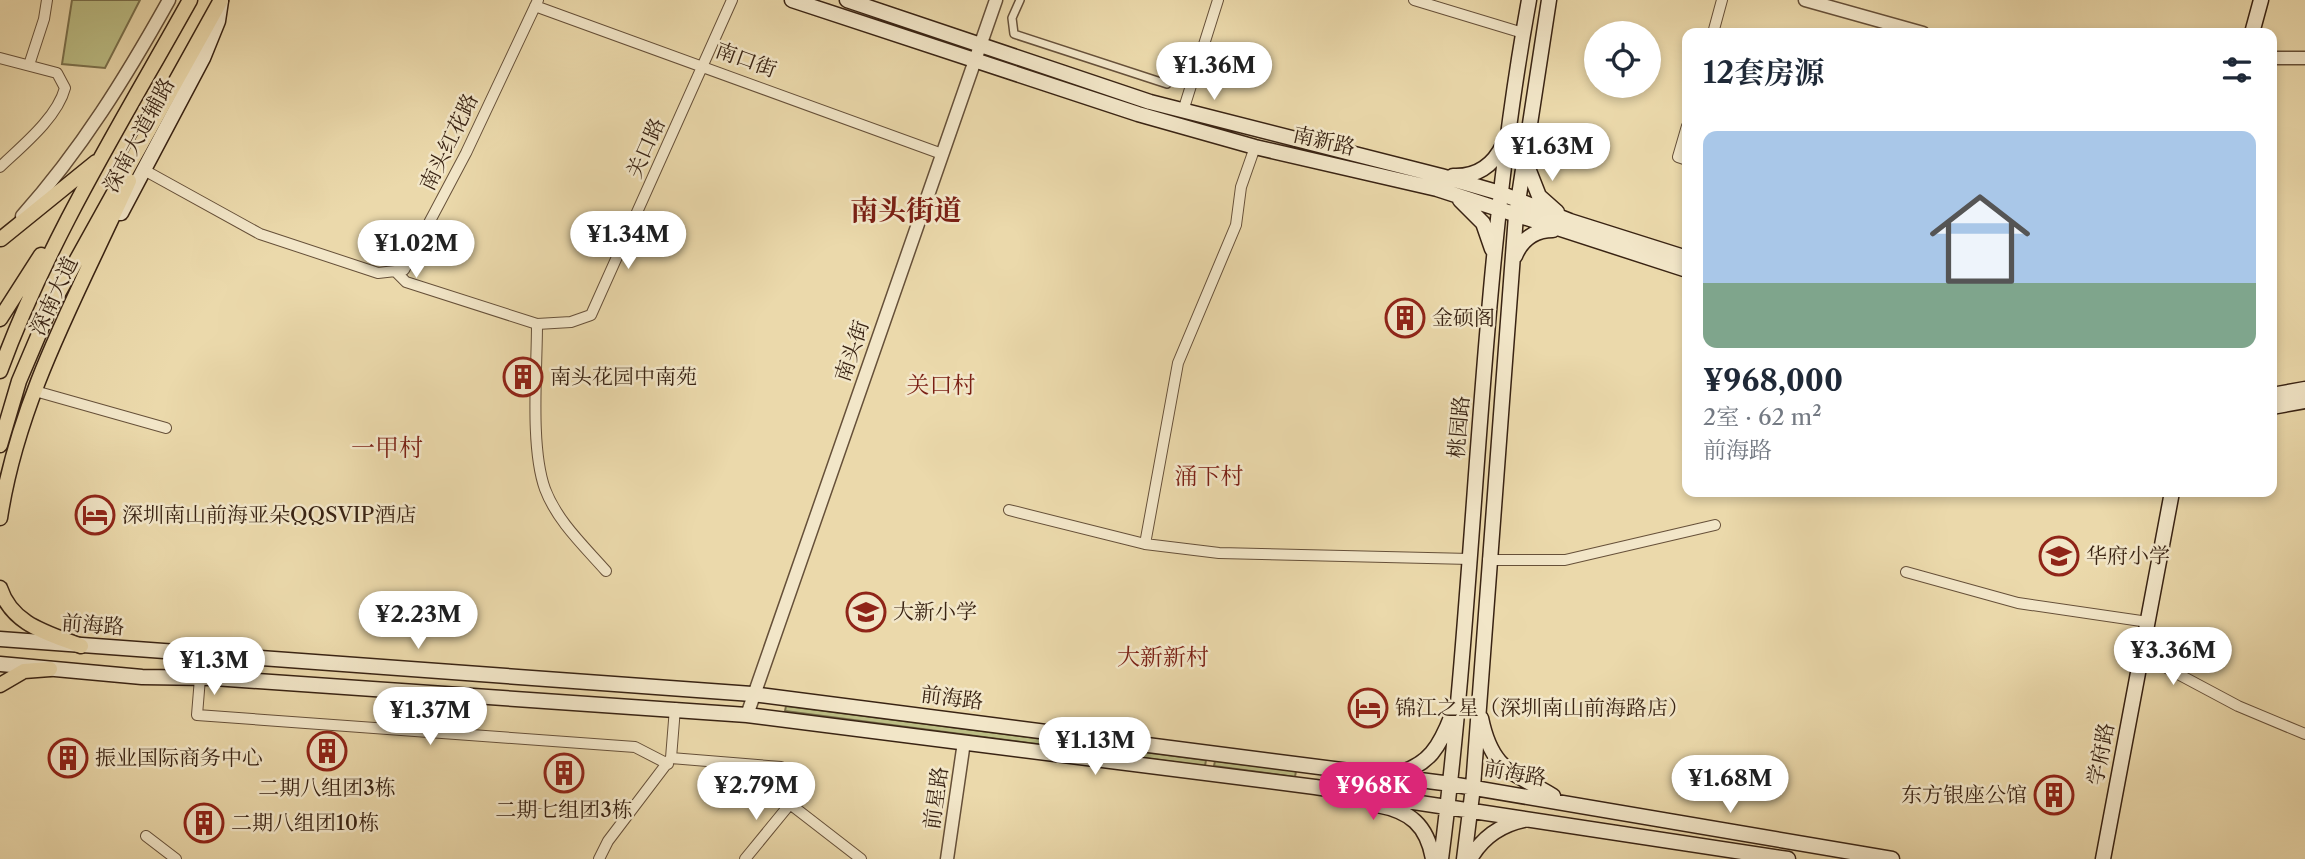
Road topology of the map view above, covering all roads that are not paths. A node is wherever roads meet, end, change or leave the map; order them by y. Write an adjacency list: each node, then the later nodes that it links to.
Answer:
1 (47, 0): 27 (street)
2 (169, 0): 47 (street, 深南大道辅路)
3 (188, 0): 37 (main road, 深南大道)
4 (221, 0): 30 (main road, 深南大道); 40 (main road, 深南大道辅路)
5 (732, 0): 28 (street, 关口路)
6 (792, 0): 26 (main road, 南新路)
7 (847, 0): 22 (main road, 南新路)
8 (996, 0): 22 (street, 南头街)
9 (1020, 0): 29 (street)
10 (1218, 0): 31 (street)
11 (1414, 0): 21 (street)
12 (1529, 0): 21 (main road, 桃园路)
13 (1549, 0): 35 (main road, 桃园路)
14 (1722, 0): 18 (street)
15 (1805, 0): 19 (street)
16 (2261, 0): 20 (main road)
17 (537, 3): 28 (street, 南口街); 52 (street, 南头红花路)
18 (1714, 28)
19 (1905, 28)
20 (2253, 28)
21 (1523, 33): 32 (main road, 桃园路)
22 (981, 45): 26 (street, 南头街); 31 (main road, 南新路)
23 (0, 58): 27 (street)
24 (2277, 58): 25 (street)
25 (2305, 58)
26 (976, 60): 34 (main road, 南新路); 36 (street, 南头街)
27 (29, 65): 39 (street)
28 (704, 65): 36 (street, 南口街); 55 (street, 关口路)
29 (1167, 84)
30 (166, 99): 53 (main road, 深南大道); 63 (main road, 深南大道)
31 (1183, 111): 41 (main road, 南新路)
32 (1509, 131): 41 (main road); 42 (main road, 桃园路)
33 (1682, 143): 38 (street)
34 (1255, 147): 41 (main road, 南新路); 69 (street)
35 (1525, 147): 43 (main road, 桃园路); 46 (main road)
36 (942, 154): 83 (street, 南头街)
37 (102, 156): 45 (main road, 深南大道); 47 (main road)
38 (1682, 158)
39 (0, 167)
40 (144, 170): 52 (street); 53 (main road, 深南大道辅路)
41 (1439, 182): 42 (main road, 南新路); 44 (main road, 南新路); 48 (main road)
42 (1500, 193): 43 (main road, 南新路); 44 (main road, 桃园路)
43 (1517, 207): 44 (main road, 南新路); 46 (main road, 南新路); 50 (main road, 桃园路)
44 (1498, 209): 48 (main road, 桃园路)
45 (66, 220): 54 (main road, 深南大道); 56 (main road, 深南大道)
46 (1568, 227): 49 (main road, 南新路); 50 (main road); 51 (main road, 南新路)
47 (0, 239)
48 (1494, 255): 70 (main road, 桃园路)
49 (1682, 257)
50 (1511, 267): 71 (main road, 桃园路)
51 (1682, 268)
52 (397, 273): 55 (street, 关口路)
53 (82, 285): 58 (main road, 深南大道)
54 (0, 319)
55 (537, 324): 72 (street)
56 (0, 371)
57 (2305, 389): 59 (main road)
58 (35, 391): 62 (street); 67 (main road, 深南大道)
59 (2277, 394)
60 (2305, 401): 61 (main road)
61 (2277, 406)
62 (166, 428)
63 (0, 445)
64 (2161, 497): 75 (main road, 学府路)
65 (2171, 497): 75 (main road, 学府路)
66 (1009, 510): 69 (street)
67 (0, 518)
68 (1715, 525): 71 (street)
69 (1144, 544): 70 (street)
70 (1470, 559): 85 (main road, 桃园路)
71 (1488, 560): 84 (main road, 桃园路)
72 (606, 571)
73 (1906, 572): 75 (street)
74 (0, 588): 77 (main road)
75 (2143, 621): 78 (main road, 学府路)
76 (0, 639): 77 (main road, 前海路)
77 (81, 646): 83 (main road, 前海路)
78 (2137, 651): 88 (street); 112 (main road, 学府路); 113 (main road, 学府路)
79 (0, 664): 80 (main road, 前海路)
80 (50, 669): 81 (main road, 前海路); 82 (main road)
81 (200, 678): 86 (main road, 前海路); 90 (street)
82 (0, 685)
83 (752, 694): 87 (street, 南头街); 91 (main road, 前海路)
84 (1477, 700): 94 (main road, 桃园路); 95 (main road)
85 (1457, 703): 91 (main road); 92 (main road, 桃园路)
86 (675, 708): 87 (main road, 前海路); 90 (street)
87 (747, 715): 89 (main road, 前海路)
88 (2305, 734)
89 (964, 742): 93 (main road, 前海路); 105 (street, 前星路)
90 (669, 761): 96 (street); 102 (street)
91 (1387, 776): 92 (main road, 前海路)
92 (1451, 784): 94 (main road, 前海路); 97 (main road, 桃园路)
93 (1315, 787): 97 (main road, 前海路); 106 (main road)
94 (1473, 787): 95 (main road, 前海路); 98 (main road, 桃园路)
95 (1563, 802): 111 (main road, 前海路)
96 (790, 804): 103 (street); 104 (street)
97 (1448, 807): 98 (main road, 前海路); 107 (main road, 桃园路)
98 (1471, 810): 99 (main road, 前海路); 108 (main road, 桃园路)
99 (1535, 819): 109 (main road); 110 (main road, 前海路)
100 (146, 836): 101 (street)
101 (176, 859)
102 (599, 859)
103 (745, 859)
104 (861, 859)
105 (947, 859)
106 (1433, 859)
107 (1441, 859)
108 (1464, 859)
109 (1470, 859)
110 (1788, 859)
111 (1892, 859)
112 (2094, 859)
113 (2103, 859)

